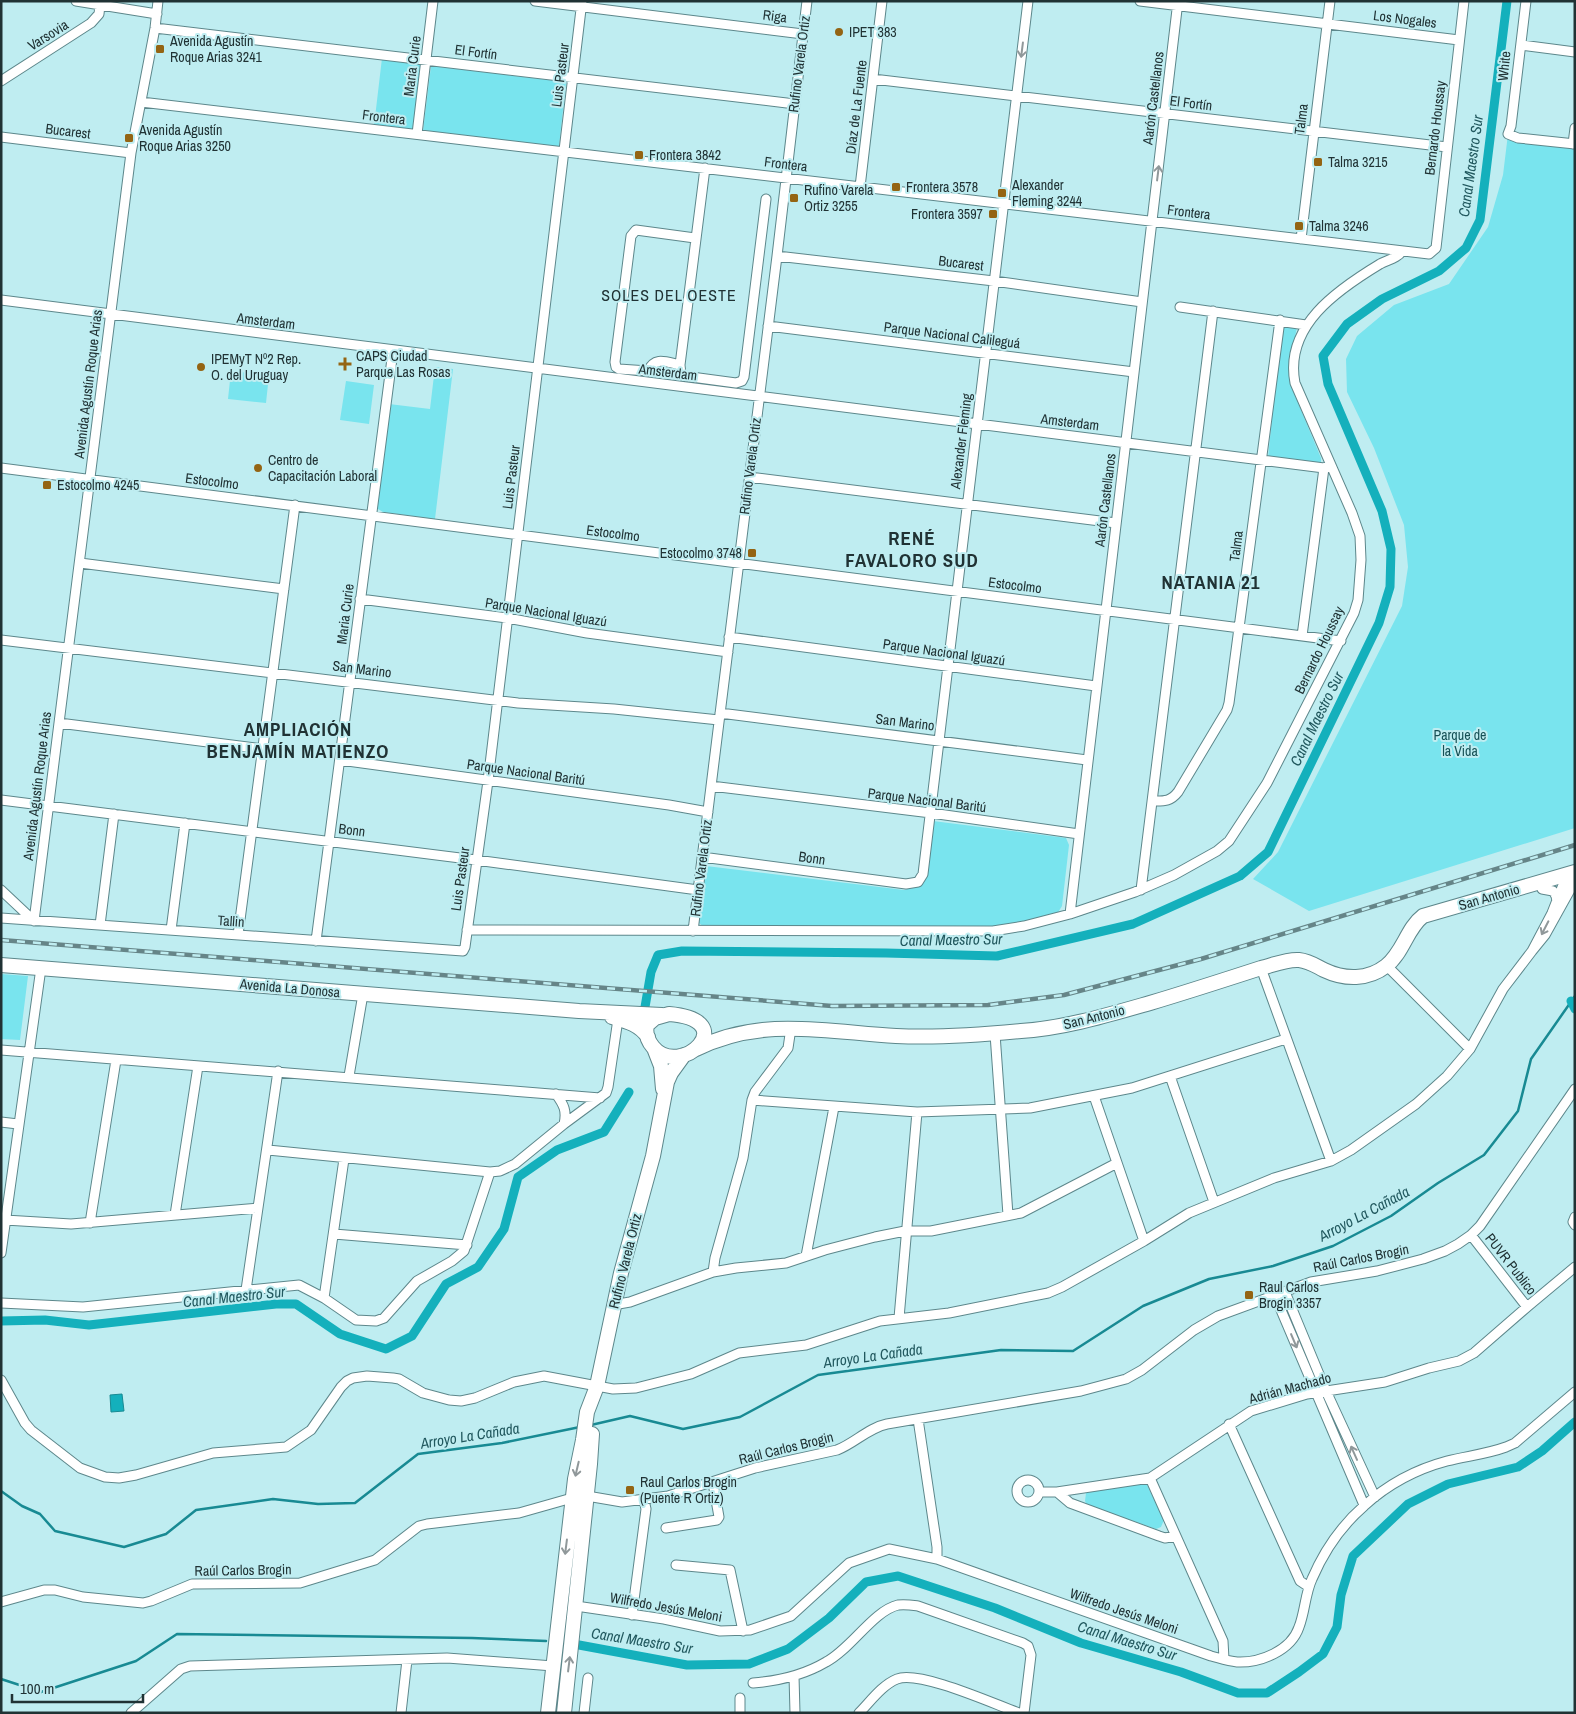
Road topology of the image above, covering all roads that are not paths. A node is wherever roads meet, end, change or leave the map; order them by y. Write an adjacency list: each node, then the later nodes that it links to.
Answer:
1 (76, 1): 14 (street)
2 (158, 1): 15 (street, Avenida Agustín Roque Arias)
3 (433, 1): 22 (street, Maria Curie)
4 (535, 1): 12 (street, Riga)
5 (807, 1): 18 (street, Rufino Varela Ortiz)
6 (882, 1): 24 (street, Díaz de La Fuente)
7 (1028, 1): 26 (street, Alexander Fleming, one-way to 26)
8 (1140, 1): 13 (street, Los Nogales)
9 (1330, 1): 16 (street, Talma)
10 (1464, 1): 19 (street, Bernardo Houssay)
11 (1526, 1): 20 (street, White)
12 (582, 4): 18 (street, Riga); 23 (street, Luis Pasteur)
13 (1178, 4): 16 (street, Los Nogales); 29 (street, Aarón Castellanos)
14 (100, 5): 15 (street); 25 (street, Varsovia)
15 (157, 14): 17 (street, Avenida Agustín Roque Arias)
16 (1327, 23): 19 (street, Los Nogales); 31 (street, Talma)
17 (155, 28): 22 (street, El Fortín); 27 (street, Avenida Agustín Roque Arias)
18 (803, 34): 28 (street, Rufino Varela Ortiz)
19 (1459, 40): 35 (street, Bernardo Houssay)
20 (1521, 45): 21 (street); 34 (street, White)
21 (1575, 52)
22 (426, 60): 23 (street, El Fortín); 32 (street, Maria Curie)
23 (573, 78): 28 (street, El Fortín); 36 (street, Luis Pasteur)
24 (873, 79): 26 (street, El Fortín); 40 (street, Díaz de La Fuente)
25 (1, 81)
26 (1016, 96): 29 (street, El Fortín); 42 (street, Alexander Fleming)
27 (141, 102): 32 (street, Frontera); 37 (street, Avenida Agustín Roque Arias)
28 (795, 104): 39 (street, Rufino Varela Ortiz)
29 (1165, 113): 31 (street, El Fortín); 43 (street, Aarón Castellanos, one-way to 29)
30 (1575, 128): 34 (street)
31 (1314, 131): 35 (street, El Fortín); 45 (street, Talma)
32 (417, 134): 36 (street, Frontera)
33 (1, 137): 37 (street, Bucarest)
34 (1574, 144)
35 (1447, 147): 47 (street, Bernardo Houssay)
36 (564, 152): 38 (street, Frontera); 61 (street, Luis Pasteur)
37 (131, 153): 54 (street, Avenida Agustín Roque Arias)
38 (704, 168): 39 (street, Frontera); 44 (street)
39 (786, 178): 40 (street, Frontera); 48 (street, Rufino Varela Ortiz)
40 (860, 187): 42 (street, Frontera)
41 (766, 199): 60 (street)
42 (1003, 204): 43 (street, Frontera); 49 (street, Alexander Fleming)
43 (1152, 222): 45 (street, Frontera); 51 (street, Aarón Castellanos)
44 (695, 238): 60 (street); 60 (street)
45 (1301, 239): 46 (street, Frontera)
46 (1402, 251): 47 (street, Frontera); 56 (street, Bernardo Houssay)
47 (1429, 254)
48 (777, 256): 49 (street, Bucarest); 57 (street, Rufino Varela Ortiz)
49 (994, 281): 51 (street, Bucarest); 59 (street, Alexander Fleming)
50 (1, 300): 54 (street, Amsterdam)
51 (1142, 302): 62 (street, Aarón Castellanos)
52 (1180, 307): 53 (street)
53 (1213, 311): 55 (street); 66 (street)
54 (110, 314): 58 (street, Amsterdam); 71 (street, Avenida Agustín Roque Arias)
55 (1280, 320): 56 (street); 67 (street, Talma)
56 (1306, 325): 68 (street, Bernardo Houssay)
57 (768, 326): 59 (street, Parque Nacional Calileguá); 63 (street, Rufino Varela Ortiz)
58 (393, 351): 61 (street, Amsterdam); 74 (street, Maria Curie)
59 (986, 353): 62 (street, Parque Nacional Calileguá); 64 (street, Alexander Fleming)
60 (680, 365)
61 (537, 370): 63 (street, Amsterdam); 76 (street, Luis Pasteur)
62 (1134, 372): 65 (street, Aarón Castellanos)
63 (759, 397): 64 (street, Amsterdam); 70 (street, Rufino Varela Ortiz)
64 (977, 424): 65 (street, Amsterdam); 72 (street, Alexander Fleming)
65 (1125, 443): 66 (street, Amsterdam); 75 (street, Aarón Castellanos)
66 (1196, 452): 67 (street, Amsterdam); 84 (street)
67 (1261, 460): 68 (street, Amsterdam); 85 (street, Talma)
68 (1327, 467): 86 (street); 89 (street, Bernardo Houssay)
69 (1, 468): 71 (street, Estocolmo)
70 (749, 477): 72 (street); 78 (street, Rufino Varela Ortiz)
71 (90, 479): 73 (street, Estocolmo); 77 (street, Avenida Agustín Roque Arias)
72 (968, 504): 75 (street); 80 (street, Alexander Fleming)
73 (295, 505): 74 (street, Estocolmo); 79 (street)
74 (372, 515): 76 (street, Estocolmo); 81 (street, Maria Curie)
75 (1116, 523): 82 (street, Aarón Castellanos)
76 (518, 534): 78 (street, Estocolmo); 83 (street, Luis Pasteur)
77 (80, 563): 79 (street); 90 (street, Avenida Agustín Roque Arias)
78 (738, 563): 80 (street, Estocolmo); 87 (street, Rufino Varela Ortiz)
79 (284, 590): 93 (street)
80 (957, 592): 82 (street, Estocolmo); 92 (street, Alexander Fleming)
81 (360, 599): 83 (street, Parque Nacional Iguazú); 94 (street, Maria Curie)
82 (1105, 611): 84 (street, Estocolmo); 95 (street, Aarón Castellanos)
83 (507, 618): 91 (street, Parque Nacional Iguazú); 96 (street, Luis Pasteur)
84 (1175, 620): 85 (street, Estocolmo); 106 (street)
85 (1240, 628): 86 (street, Estocolmo); 106 (street, Talma)
86 (1302, 636): 89 (street, Estocolmo)
87 (729, 638): 91 (street, Rufino Varela Ortiz); 92 (street, Parque Nacional Iguazú)
88 (1, 640): 90 (street, San Marino)
89 (1341, 641): 122 (street, Bernardo Houssay)
90 (68, 648): 93 (street, San Marino); 98 (street, Avenida Agustín Roque Arias)
91 (728, 652): 97 (street, Rufino Varela Ortiz)
92 (948, 667): 95 (street, Parque Nacional Iguazú); 99 (street, Alexander Fleming)
93 (272, 672): 94 (street, San Marino); 100 (street)
94 (350, 682): 96 (street, San Marino); 101 (street, Maria Curie)
95 (1096, 686): 102 (street, Aarón Castellanos)
96 (497, 700): 97 (street, San Marino); 103 (street, Luis Pasteur)
97 (719, 716): 99 (street, San Marino); 104 (street, Rufino Varela Ortiz)
98 (59, 723): 100 (street); 107 (street, Avenida Agustín Roque Arias)
99 (939, 741): 102 (street, San Marino); 109 (street, Alexander Fleming)
100 (263, 749): 112 (street)
101 (340, 760): 103 (street, Parque Nacional Baritú); 114 (street, Maria Curie)
102 (1087, 760): 113 (street, Aarón Castellanos)
103 (488, 781): 108 (street, Parque Nacional Baritú); 116 (street, Luis Pasteur)
104 (711, 786): 108 (street, Rufino Varela Ortiz); 109 (street, Parque Nacional Baritú)
105 (1, 800): 107 (street, Bonn)
106 (1152, 801): 122 (street)
107 (49, 806): 110 (street, Bonn); 126 (street, Avenida Agustín Roque Arias)
108 (708, 812): 115 (street, Rufino Varela Ortiz)
109 (931, 813): 113 (street, Parque Nacional Baritú); 118 (street, Alexander Fleming)
110 (114, 814): 111 (street, Bonn); 127 (street)
111 (185, 823): 112 (street, Bonn); 128 (street)
112 (252, 832): 114 (street, Bonn); 132 (street)
113 (1079, 834): 124 (street, Aarón Castellanos)
114 (329, 842): 116 (street, Bonn); 133 (street, Maria Curie)
115 (702, 857): 118 (street, Bonn); 121 (street, Rufino Varela Ortiz)
116 (476, 860): 121 (street, Bonn); 129 (street, Luis Pasteur)
117 (1572, 878): 119 (main road, San Antonio); 123 (street); 131 (main road, San Antonio); 135 (street)
118 (918, 882)
119 (1542, 889): 123 (street); 131 (main road, San Antonio)
120 (1, 890): 126 (street)
121 (698, 890): 130 (street, Rufino Varela Ortiz)
122 (1141, 890): 124 (street, Bernardo Houssay)
123 (1557, 901): 135 (street, one-way to 135)
124 (1070, 914): 130 (street, Bernardo Houssay)
125 (1, 918): 126 (street, Tallin)
126 (34, 921): 127 (street, Tallin)
127 (100, 925): 128 (street, Tallin)
128 (171, 930): 132 (street, Tallin)
129 (467, 930): 130 (street, Bernardo Houssay); 134 (street, Luis Pasteur)
130 (694, 931)
131 (1411, 933): 137 (main road, San Antonio)
132 (238, 935): 133 (street, Tallin)
133 (316, 941): 134 (street, Tallin)
134 (459, 952)
135 (1532, 952): 150 (street)
136 (1, 965): 138 (main road, Avenida La Donosa)
137 (1386, 966): 139 (main road, San Antonio); 150 (street)
138 (41, 968): 140 (main road, Avenida La Donosa); 152 (street)
139 (1262, 968): 147 (main road, San Antonio); 148 (street)
140 (363, 994): 141 (main road, Avenida La Donosa); 157 (street)
141 (579, 1011): 142 (main road, Avenida La Donosa); 143 (main road, Avenida La Donosa)
142 (662, 1015): 144 (main road); 149 (main road)
143 (618, 1019): 149 (main road, Avenida La Donosa); 162 (street)
144 (701, 1024): 146 (main road, San Antonio); 153 (main road)
145 (791, 1028): 146 (main road, San Antonio); 147 (main road, San Antonio); 164 (street)
146 (749, 1031): 153 (main road, San Antonio)
147 (995, 1034): 166 (street)
148 (1286, 1039): 158 (street); 173 (street)
149 (651, 1043): 153 (main road); 163 (main road, Rufino Varela Ortiz)
150 (1470, 1049): 173 (street)
151 (1, 1050): 152 (street)
152 (28, 1052): 154 (street); 169 (street)
153 (690, 1052): 163 (main road, Rufino Varela Ortiz)
154 (116, 1060): 155 (street); 183 (street)
155 (198, 1066): 156 (street); 179 (street)
156 (278, 1071): 157 (street); 171 (street)
157 (349, 1076): 160 (street)
158 (1170, 1076): 161 (street); 177 (street)
159 (1575, 1089): 187 (street, Raúl Carlos Brogin)
160 (556, 1094): 162 (street); 170 (street)
161 (1094, 1096): 166 (street); 174 (street)
162 (600, 1098): 170 (street)
163 (663, 1100): 199 (main road, Rufino Varela Ortiz)
164 (752, 1100): 165 (street); 193 (street)
165 (834, 1107): 167 (street); 191 (street)
166 (1000, 1109): 167 (street); 180 (street)
167 (917, 1112): 185 (street)
168 (1, 1122): 169 (street)
169 (18, 1124): 176 (street)
170 (564, 1124): 175 (street)
171 (268, 1150): 172 (street); 178 (street)
172 (344, 1158): 175 (street); 186 (street)
173 (1331, 1161): 177 (street)
174 (1117, 1163): 180 (street); 188 (street)
175 (490, 1172): 189 (street)
176 (5, 1192): 182 (street)
177 (1214, 1202): 188 (street)
178 (258, 1208): 179 (street); 194 (street)
179 (175, 1215): 183 (street)
180 (1008, 1215): 185 (street)
181 (1575, 1217): 184 (street)
182 (5, 1220): 183 (street); 190 (street)
183 (90, 1223)
184 (1575, 1225)
185 (905, 1232): 191 (street); 201 (street)
186 (334, 1234): 189 (street); 197 (street)
187 (1471, 1235): 195 (street, Raúl Carlos Brogin); 200 (street, PUVR Publico)
188 (1144, 1241): 201 (street)
189 (467, 1245): 197 (street)
190 (1, 1253)
191 (806, 1256): 193 (street)
192 (1575, 1267): 200 (street, PUVR Publico)
193 (713, 1272): 199 (street)
194 (246, 1290): 197 (street); 198 (street)
195 (1285, 1292): 196 (street, Raúl Carlos Brogin); 204 (street)
196 (1275, 1296): 206 (street, one-way to 206); 207 (street, Raúl Carlos Brogin)
197 (324, 1298)
198 (1, 1303)
199 (614, 1305): 203 (main road, Rufino Varela Ortiz)
200 (1527, 1307): 204 (street, Adrián Machado)
201 (899, 1318): 203 (street)
202 (1, 1380): 203 (street)
203 (596, 1390): 209 (main road, Rufino Varela Ortiz)
204 (1326, 1391): 206 (street, Adrián Machado); 215 (street, one-way to 204)
205 (1575, 1392): 215 (street, Wilfredo Jesús Meloni)
206 (1316, 1393): 208 (street, Adrián Machado); 218 (street)
207 (918, 1419): 211 (street, Raúl Carlos Brogin); 221 (street)
208 (1229, 1424): 210 (street, Adrián Machado); 223 (street)
209 (587, 1440): 214 (main road); 216 (main road, one-way to 216)
210 (1150, 1478): 213 (street, Adrián Machado); 220 (street)
211 (713, 1483): 217 (street, Raúl Carlos Brogin); 219 (street)
212 (1040, 1492): 213 (street, Adrián Machado)
213 (1057, 1492): 220 (street)
214 (587, 1496): 216 (street, Raúl Carlos Brogin); 217 (street, Raúl Carlos Brogin); 225 (main road)
215 (1375, 1496): 218 (street, Wilfredo Jesús Meloni)
216 (572, 1498): 224 (street, Raúl Carlos Brogin); 230 (main road, one-way to 230)
217 (644, 1500): 226 (street)
218 (1364, 1505): 223 (street, Wilfredo Jesús Meloni)
219 (666, 1528)
220 (1176, 1536): 228 (street)
221 (937, 1559): 227 (street, Wilfredo Jesús Meloni); 228 (street, Wilfredo Jesús Meloni)
222 (676, 1565): 227 (street)
223 (1309, 1587): 228 (street, Wilfredo Jesús Meloni)
224 (1, 1602)
225 (576, 1606): 226 (street, Wilfredo Jesús Meloni); 238 (main road, one-way to 225)
226 (632, 1615): 227 (street, Wilfredo Jesús Meloni)
227 (743, 1631)
228 (1224, 1659)
229 (407, 1660): 230 (street); 235 (street); 236 (street)
230 (553, 1666): 237 (main road)
231 (794, 1676): 233 (street); 241 (street); 244 (street)
232 (588, 1678): 239 (street)
233 (753, 1683)
234 (740, 1698): 240 (street)
235 (131, 1713)
236 (401, 1713)
237 (548, 1713)
238 (564, 1713)
239 (584, 1713)
240 (740, 1713)
241 (794, 1713)
242 (859, 1713): 243 (street)
243 (1019, 1713)
244 (1024, 1713)

